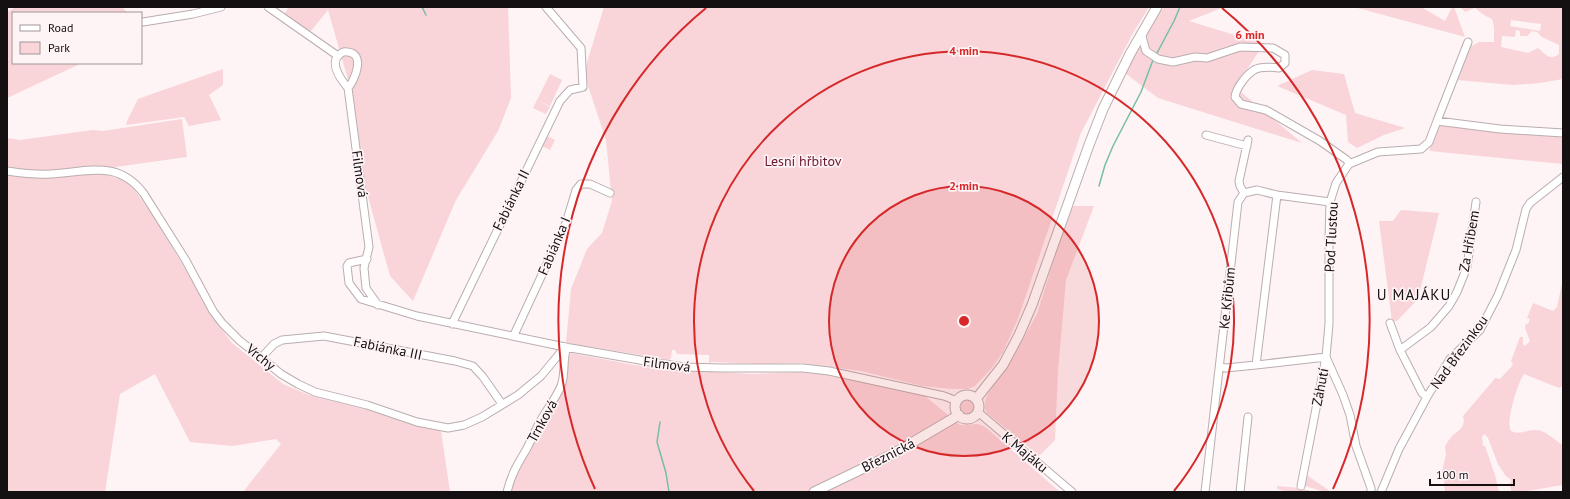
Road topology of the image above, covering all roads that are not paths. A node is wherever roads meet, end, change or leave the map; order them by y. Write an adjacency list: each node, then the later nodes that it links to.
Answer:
1 (221, 7): 5 (street)
2 (268, 7): 8 (street)
3 (546, 7): 24 (street, Fabiánka II)
4 (1157, 7): 6 (main road)
5 (143, 22)
6 (1141, 33): 13 (street); 33 (main road)
7 (1468, 42): 10 (street)
8 (338, 56): 9 (street, Filmová); 9 (street)
9 (348, 88): 21 (street, Filmová)
10 (1437, 121): 11 (street); 13 (street)
11 (1563, 133)
12 (1206, 135): 17 (street)
13 (1349, 164): 19 (street, Pod Tlustou)
14 (7, 171): 29 (street, Vrchy)
15 (1563, 178): 32 (street, Nad Březinkou)
16 (610, 193): 25 (street, Fabiánka I)
17 (1244, 193): 18 (street); 31 (street, Ke Křibům)
18 (1278, 195): 19 (street); 30 (street)
19 (1330, 202): 28 (street, Pod Tlustou)
20 (1476, 202): 27 (street, Za Hřibem)
21 (367, 259): 22 (street, Filmová); 22 (street, Filmová)
22 (378, 305): 24 (street, Filmová)
23 (1390, 323): 27 (street)
24 (452, 324): 25 (street, Filmová)
25 (514, 335): 26 (street, Filmová)
26 (566, 347): 34 (street, Filmová); 35 (street, Vrchy); 40 (street, Trnková)
27 (1400, 350): 32 (street)
28 (1326, 357): 30 (street, Záhutí); 39 (street, Záhutí); 45 (street, Pod Tlustou)
29 (261, 358): 35 (street, Vrchy); 35 (street, Fabiánka III)
30 (1256, 365): 31 (street, Záhutí)
31 (1220, 367): 43 (street, Ke Křibům)
32 (1427, 397): 46 (street, Nad Březinkou)
33 (976, 399): 34 (main road); 36 (main road)
34 (957, 401): 37 (main road)
35 (502, 404)
36 (978, 412): 37 (main road, Březnická); 42 (street, K Majáku)
37 (959, 415): 41 (main road, Březnická)
38 (1248, 417): 44 (street)
39 (1301, 486)
40 (507, 492)
41 (814, 492)
42 (1072, 492)
43 (1205, 492)
44 (1240, 492)
45 (1371, 492)
46 (1382, 492)

